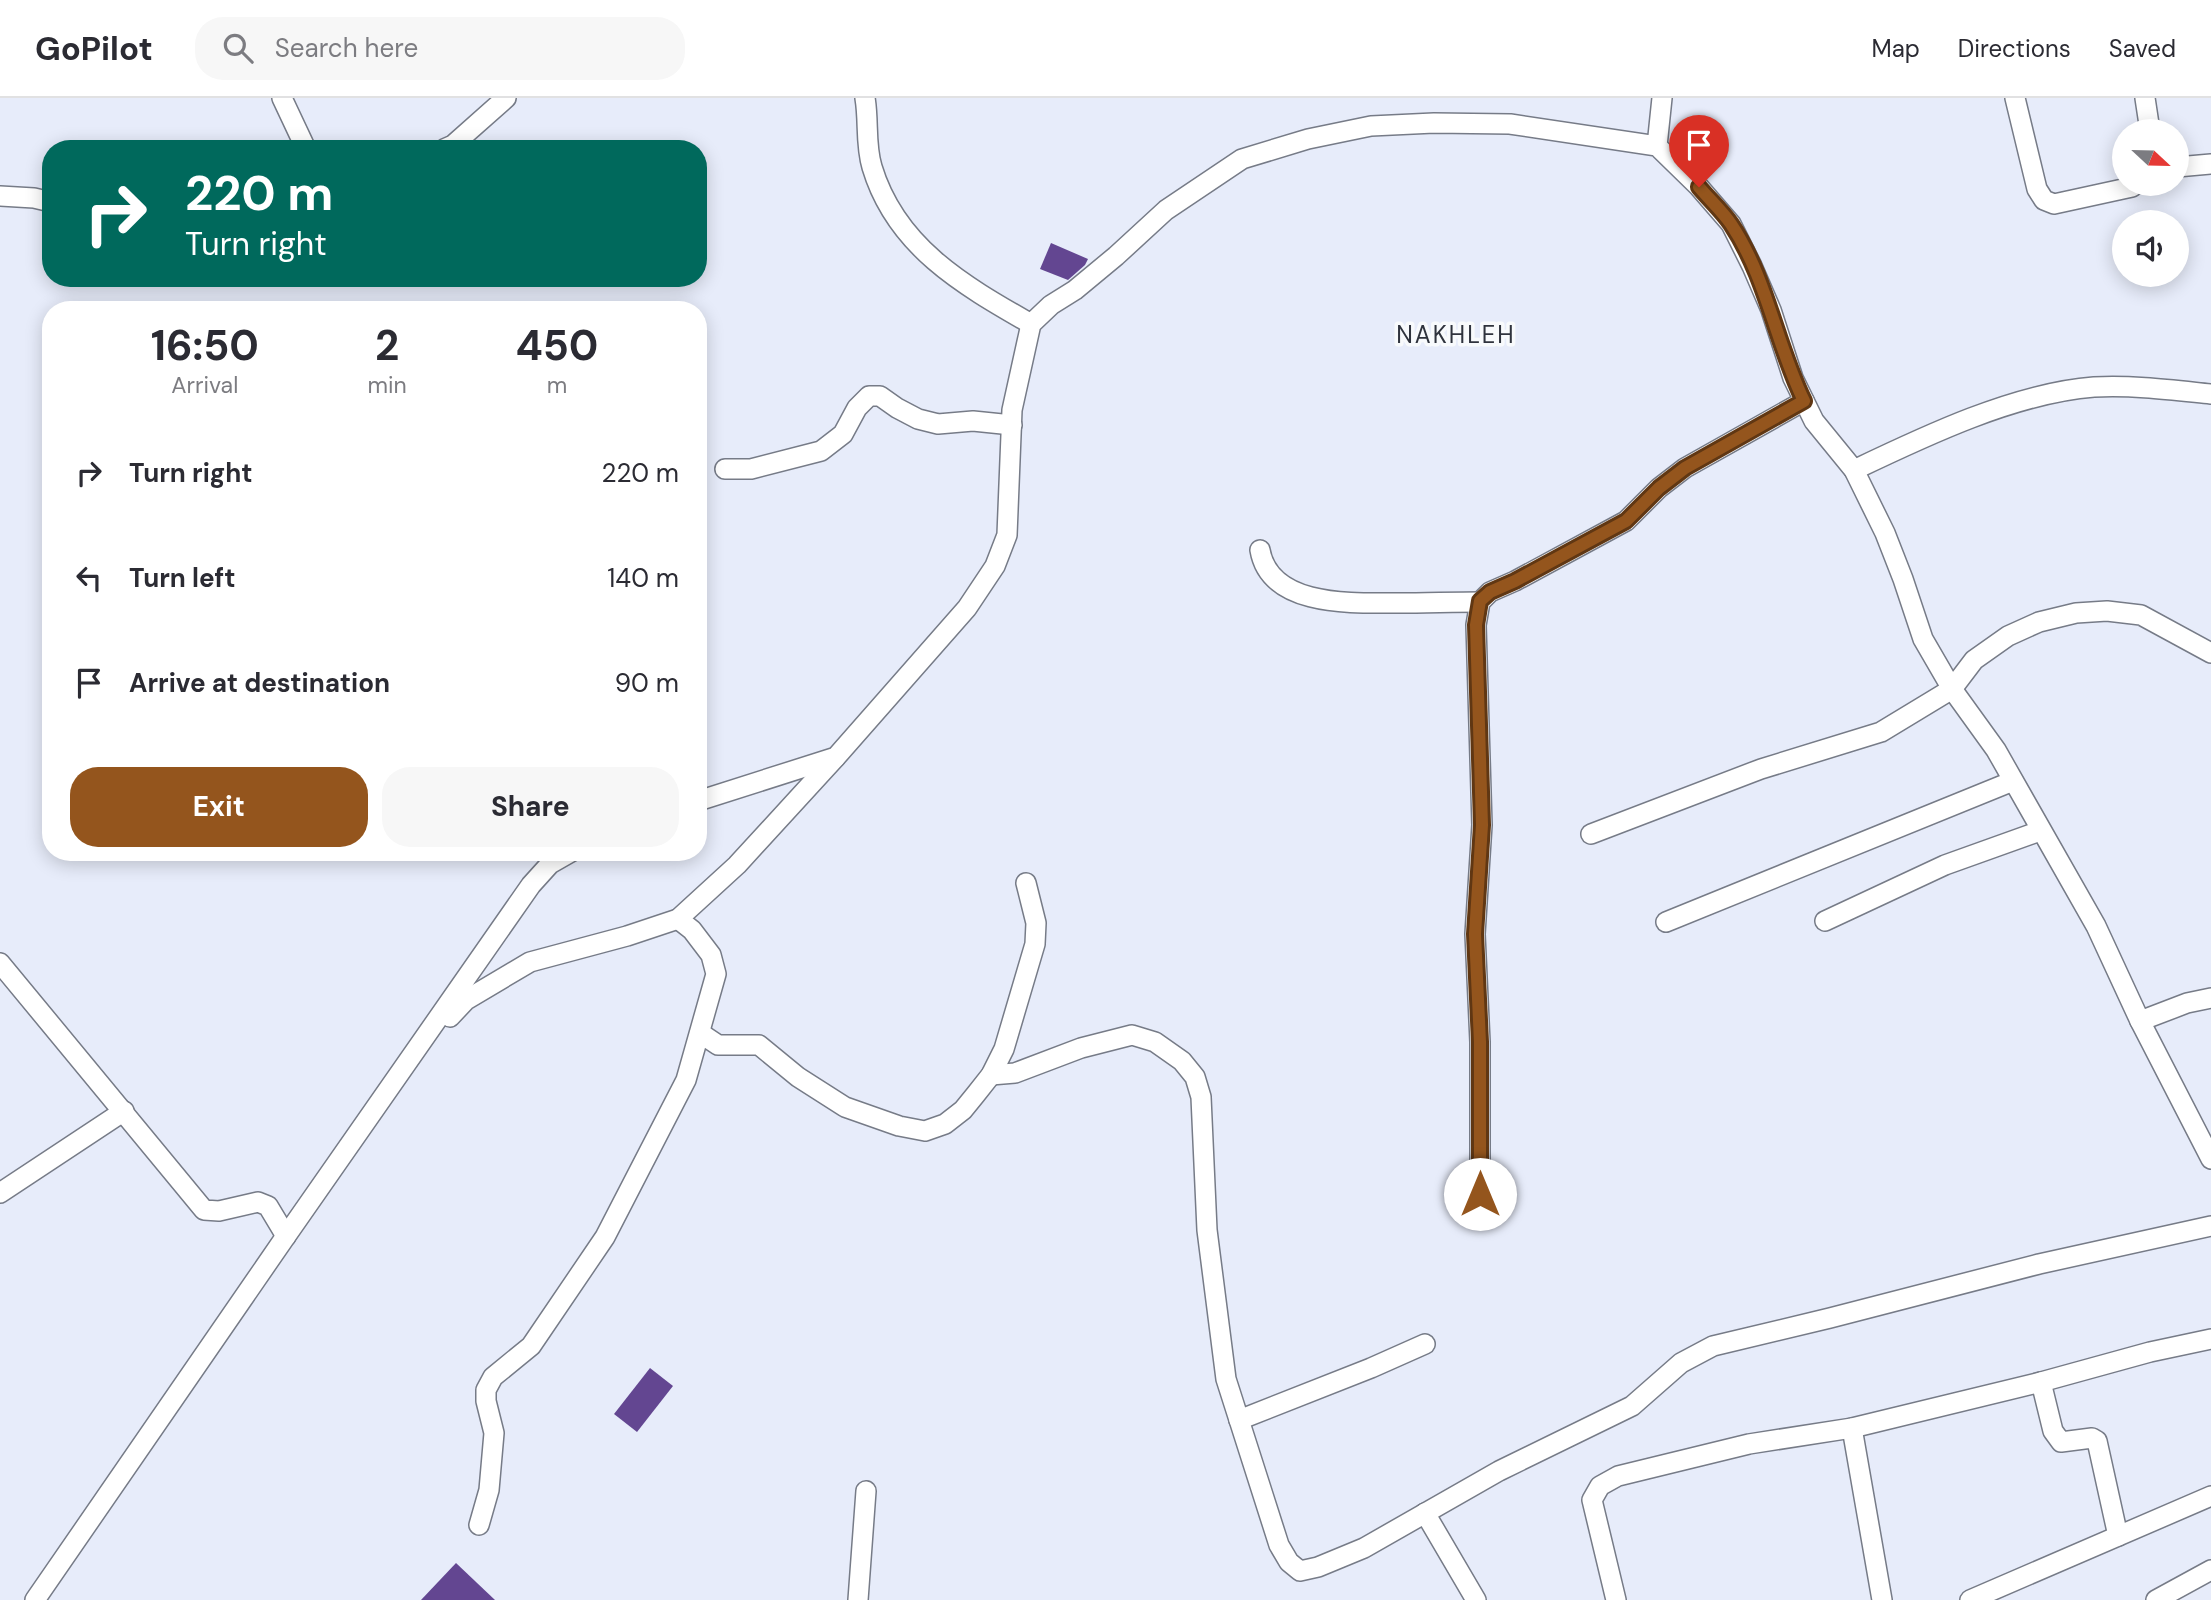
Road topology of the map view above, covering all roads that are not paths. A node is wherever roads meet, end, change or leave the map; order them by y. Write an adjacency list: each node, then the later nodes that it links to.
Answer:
1 (282, 98): 8 (street)
2 (506, 98): 9 (street)
3 (865, 98): 16 (street)
4 (1662, 98): 10 (street)
5 (2015, 98): 13 (street)
6 (2145, 98): 7 (street)
7 (2148, 119)
8 (302, 140)
9 (459, 140)
10 (1657, 146): 16 (street); 18 (street)
11 (2211, 164): 12 (street)
12 (2189, 166)
13 (2112, 191)
14 (0, 196): 15 (street)
15 (42, 200)
16 (1031, 324): 19 (street)
17 (2211, 394): 21 (street)
18 (1804, 401): 21 (street); 23 (street)
19 (1012, 425): 20 (street); 26 (street)
20 (725, 469)
21 (1854, 470): 25 (street)
22 (1260, 550): 23 (street)
23 (1480, 601): 45 (street)
24 (2211, 653): 25 (street)
25 (1952, 689): 27 (street); 30 (street)
26 (836, 757): 28 (street); 33 (street)
27 (2013, 781): 29 (street); 35 (street)
28 (707, 798)
29 (2040, 831): 34 (street); 38 (street)
30 (1591, 834)
31 (555, 861): 40 (street)
32 (1026, 883): 41 (street)
33 (678, 919): 39 (street); 40 (street)
34 (1825, 921)
35 (1667, 922)
36 (0, 962): 42 (street)
37 (2211, 998): 38 (street)
38 (2140, 1021): 43 (street)
39 (700, 1033): 41 (street); 56 (street)
40 (419, 1047): 47 (street)
41 (991, 1074): 51 (street)
42 (124, 1111): 44 (street); 47 (street)
43 (2211, 1159)
44 (0, 1193)
45 (1480, 1194)
46 (2211, 1226): 55 (street)
47 (286, 1236): 59 (street)
48 (2211, 1339): 50 (street)
49 (1424, 1344): 51 (street)
50 (2041, 1382): 52 (street); 57 (street)
51 (1239, 1420): 55 (street)
52 (1852, 1428): 62 (street); 63 (street)
53 (866, 1491): 60 (street)
54 (2211, 1496): 57 (street)
55 (1425, 1513): 61 (street)
56 (479, 1525)
57 (2118, 1536): 64 (street)
58 (2211, 1570): 65 (street)
59 (35, 1600)
60 (858, 1600)
61 (1476, 1600)
62 (1616, 1600)
63 (1882, 1600)
64 (1970, 1600)
65 (2156, 1600)

